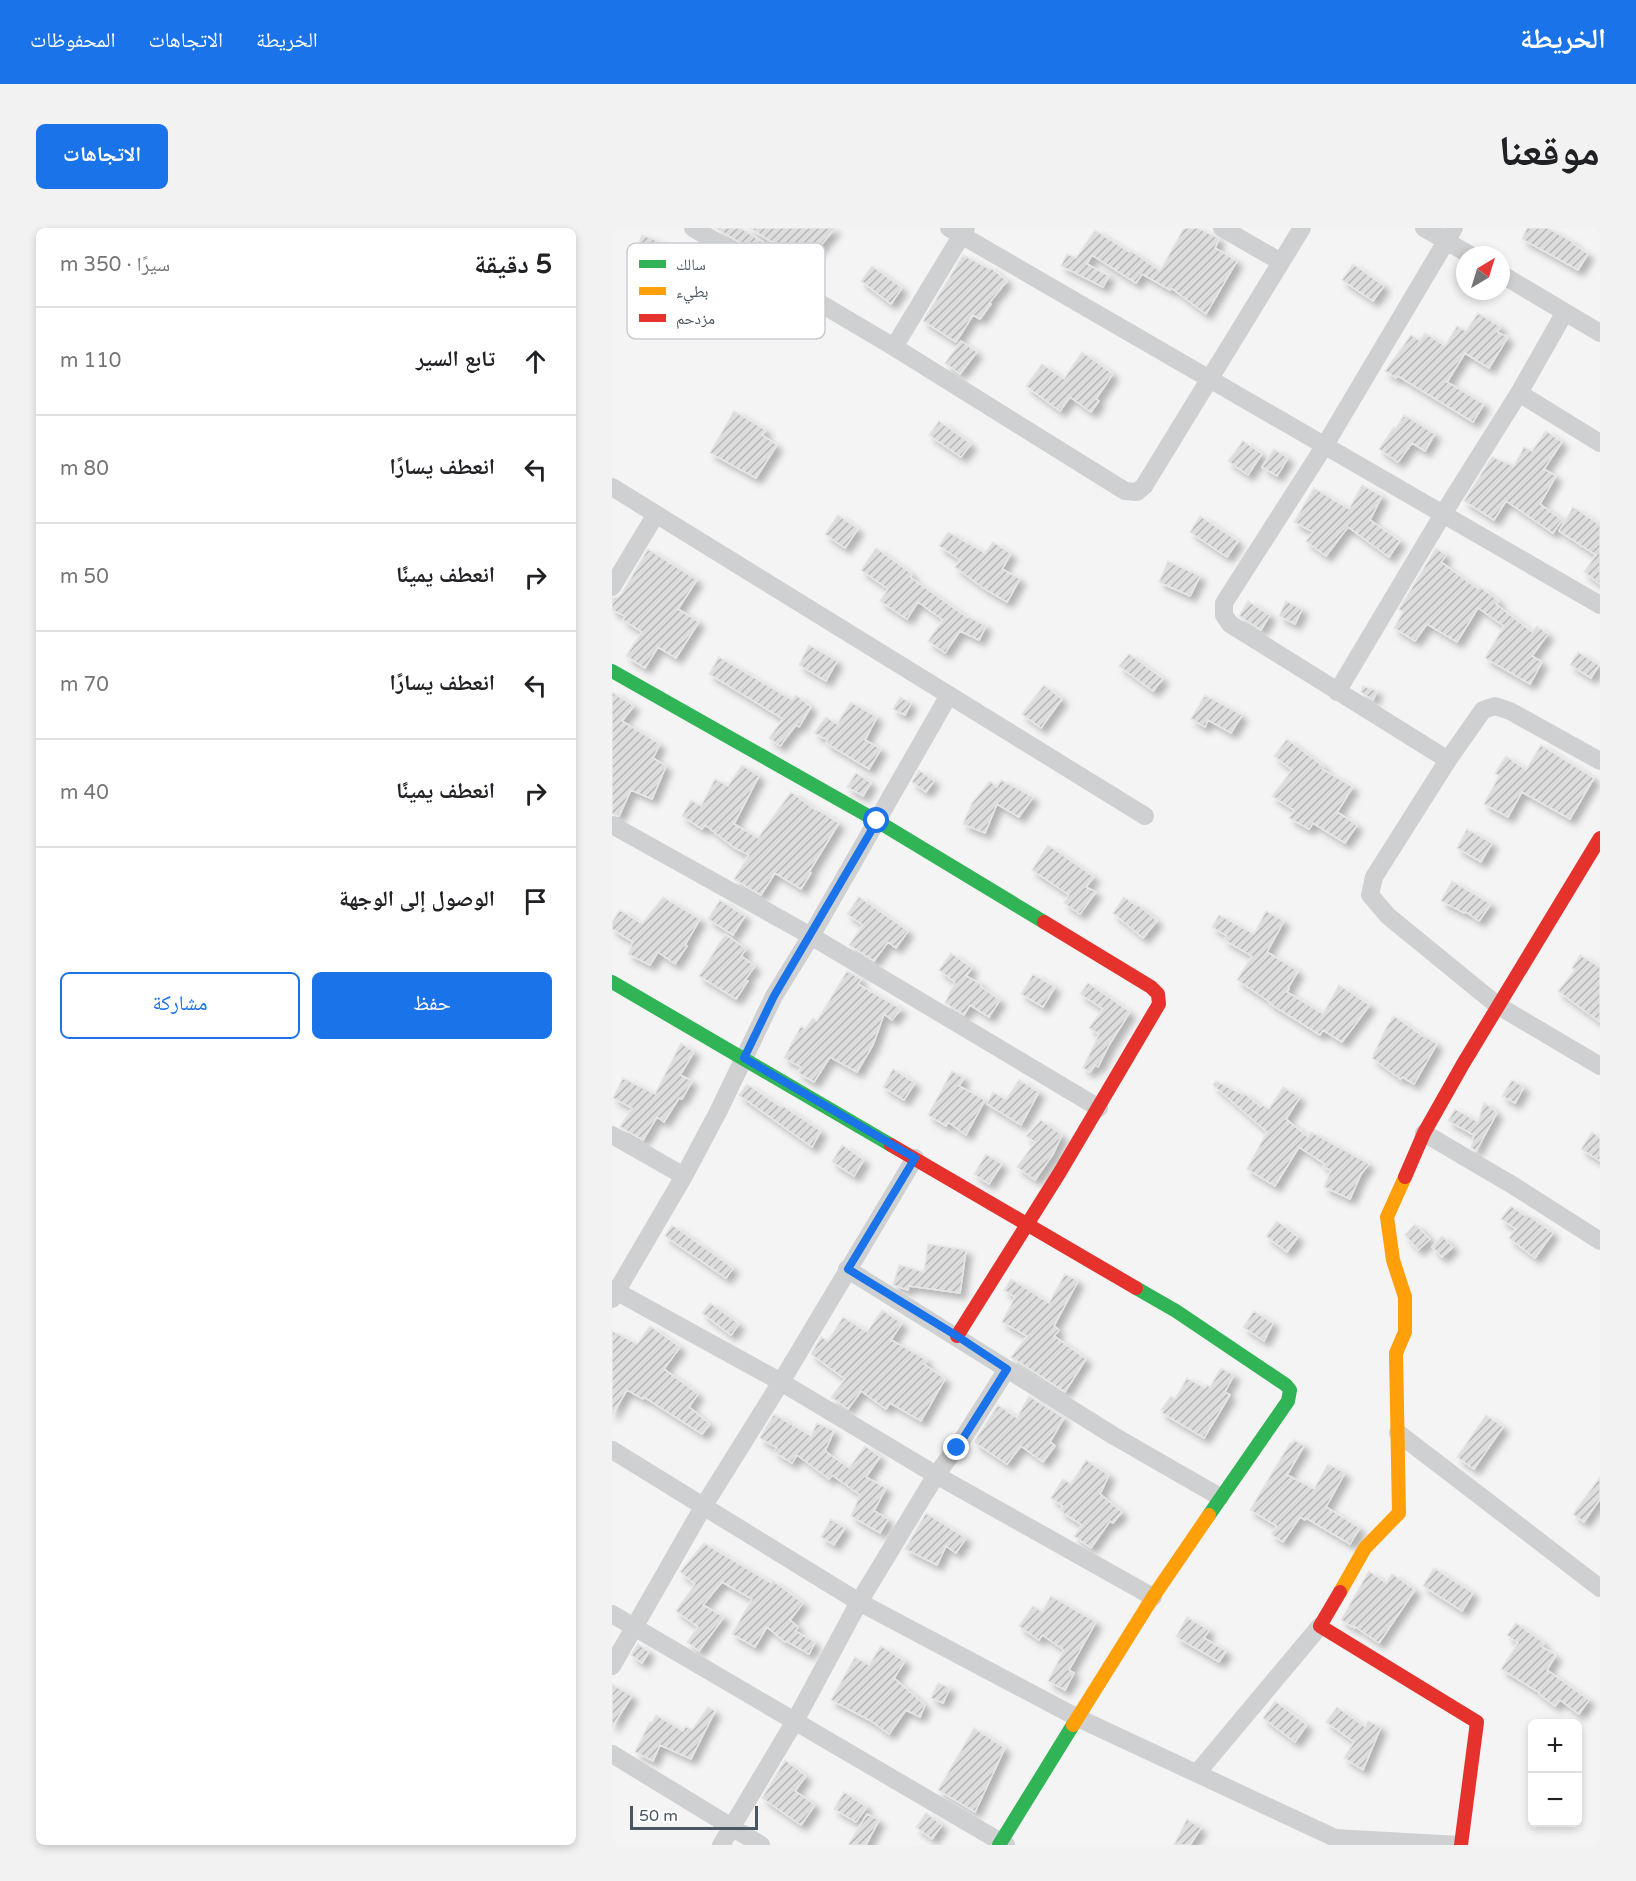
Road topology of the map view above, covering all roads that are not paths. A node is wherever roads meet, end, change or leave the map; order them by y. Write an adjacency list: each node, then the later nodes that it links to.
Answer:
1 (693, 228): 7 (street)
2 (1222, 228): 9 (street)
3 (1302, 228): 9 (street)
4 (1424, 228): 6 (street)
5 (959, 231): 14 (street); 15 (street)
6 (1450, 234): 8 (street); 18 (street)
7 (718, 243)
8 (1461, 246)
9 (1281, 262): 15 (street)
10 (1510, 279): 12 (street)
11 (825, 306): 14 (street)
12 (1564, 312): 13 (street); 16 (street)
13 (1600, 333)
14 (894, 347): 15 (street)
15 (1210, 380): 18 (street)
16 (1519, 393): 17 (street); 21 (street)
17 (1600, 443)
18 (1325, 445): 21 (street); 25 (street)
19 (612, 487): 20 (street)
20 (656, 514): 22 (street); 26 (street)
21 (1443, 514): 23 (street); 25 (street)
22 (612, 587)
23 (1600, 605)
24 (612, 671): 30 (street)
25 (1337, 692): 27 (street)
26 (949, 694): 29 (street); 30 (street)
27 (1448, 760): 28 (street); 35 (street)
28 (1600, 761)
29 (1145, 816)
30 (877, 821): 33 (street); 38 (street)
31 (612, 825): 33 (street)
32 (1600, 838): 35 (street)
33 (811, 936): 36 (street); 38 (street)
34 (612, 982): 36 (street)
35 (1497, 1005): 37 (street); 39 (street)
36 (744, 1058): 41 (street); 42 (street)
37 (1600, 1066)
38 (1099, 1108): 43 (street)
39 (1424, 1133): 44 (street); 50 (street)
40 (612, 1135): 42 (street)
41 (915, 1158): 43 (street); 45 (street)
42 (684, 1176): 46 (street)
43 (1029, 1225): 47 (street); 53 (street)
44 (1600, 1241)
45 (848, 1269): 47 (street); 49 (street)
46 (614, 1293): 49 (street)
47 (957, 1336): 48 (street)
48 (1007, 1369): 52 (street); 53 (street)
49 (781, 1383): 52 (street); 54 (street)
50 (1398, 1433): 55 (street); 59 (street)
51 (612, 1450): 54 (street)
52 (936, 1475): 56 (street); 57 (street)
53 (1220, 1497): 56 (street)
54 (703, 1507): 57 (street); 60 (street)
55 (1600, 1588)
56 (1153, 1597): 62 (street)
57 (859, 1602): 62 (street); 63 (street)
58 (612, 1614): 60 (street)
59 (1320, 1626): 65 (street); 71 (street)
60 (634, 1627): 61 (street); 63 (street)
61 (612, 1666)
62 (1078, 1718): 65 (street); 68 (street)
63 (795, 1721): 66 (street); 68 (street)
64 (612, 1754): 66 (street)
65 (1197, 1773): 67 (street)
66 (732, 1827): 69 (street); 70 (street)
67 (1334, 1841): 71 (street)
68 (1002, 1844)
69 (721, 1845)
70 (761, 1845)
71 (1460, 1845)

